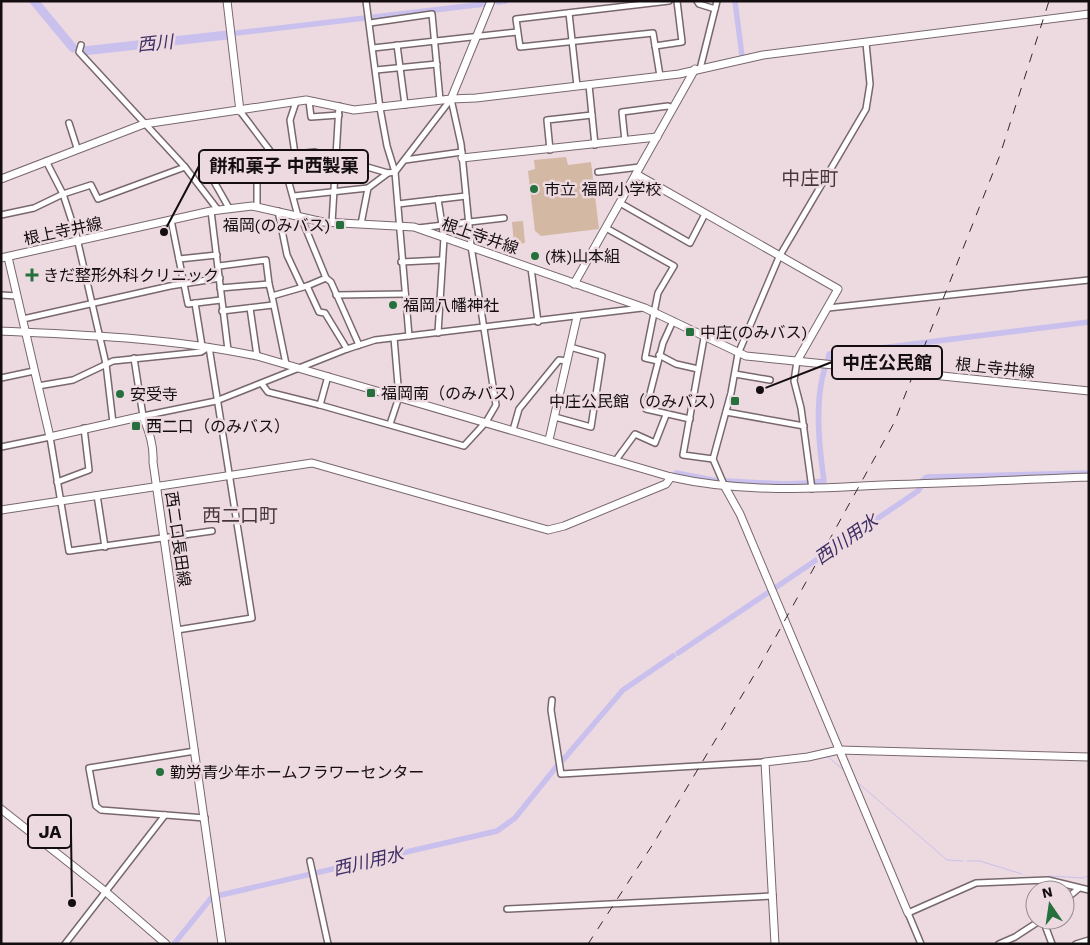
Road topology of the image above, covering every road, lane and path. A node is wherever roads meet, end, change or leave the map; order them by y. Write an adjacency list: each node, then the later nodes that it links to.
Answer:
1 (227, 1): 36 (street)
2 (366, 1): 11 (street)
3 (491, 1): 13 (street)
4 (669, 1): 9 (street)
5 (678, 1): 19 (street)
6 (697, 1): 8 (street)
7 (717, 1): 8 (street)
8 (715, 9): 23 (street)
9 (569, 13): 12 (street); 15 (street)
10 (1089, 14): 16 (street)
11 (370, 22): 14 (street); 20 (street)
12 (517, 32): 13 (street); 15 (street)
13 (477, 35): 14 (street); 28 (street)
14 (435, 40): 18 (street); 21 (street)
15 (572, 41): 19 (street); 27 (street)
16 (866, 43): 23 (street); 89 (street)
17 (80, 44): 40 (street)
18 (397, 45): 20 (street); 22 (street)
19 (655, 46): 25 (street)
20 (373, 48): 24 (street)
21 (437, 64): 22 (street); 29 (street)
22 (401, 68): 24 (street); 32 (street)
23 (697, 69): 25 (street); 35 (street)
24 (376, 70): 34 (street)
25 (660, 76): 26 (street)
26 (589, 85): 27 (street); 38 (street)
27 (577, 86): 28 (street)
28 (451, 99): 29 (street); 47 (street); 49 (street)
29 (440, 100): 32 (street)
30 (309, 101): 31 (street); 33 (street); 37 (street)
31 (296, 102): 36 (street); 46 (street)
32 (405, 105): 34 (street)
33 (339, 106): 34 (street); 37 (street)
34 (380, 108): 54 (street)
35 (673, 108): 41 (street); 42 (street)
36 (240, 111): 40 (street); 53 (street)
37 (339, 115): 48 (street)
38 (592, 115): 43 (street); 45 (street)
39 (69, 123): 44 (street)
40 (144, 124): 44 (street); 51 (street)
41 (656, 137): 42 (street); 52 (street)
42 (624, 141): 43 (street)
43 (595, 145): 45 (street)
44 (77, 148): 50 (street)
45 (550, 150): 47 (street)
46 (296, 154): 48 (street); 53 (street)
47 (462, 155): 49 (street); 64 (street)
48 (338, 157): 56 (street); 61 (street)
49 (405, 160): 54 (street)
50 (46, 161): 59 (street); 62 (street)
51 (185, 167): 62 (street); 70 (street)
52 (640, 167): 55 (street); 57 (street)
53 (285, 170): 58 (street); 63 (street)
54 (395, 172): 56 (street); 67 (street)
55 (598, 172)
56 (388, 173): 60 (street)
57 (636, 174): 66 (street); 72 (street)
58 (257, 176): 68 (street); 69 (street)
59 (1, 179)
60 (368, 188): 61 (street); 79 (street)
61 (335, 191): 63 (street); 77 (street)
62 (64, 194): 73 (street); 85 (street)
63 (294, 196): 74 (street)
64 (466, 196): 65 (street); 78 (street)
65 (438, 199): 67 (street); 81 (street)
66 (620, 203): 72 (street); 83 (street)
67 (398, 204): 80 (street)
68 (257, 206): 69 (street, 根上寺井線); 71 (street, 根上寺井線)
69 (229, 208): 70 (street, 根上寺井線)
70 (214, 211): 76 (street, 根上寺井線); 87 (street)
71 (278, 211): 74 (street, 根上寺井線); 101 (street)
72 (705, 214): 89 (street)
73 (1, 216)
74 (298, 216): 77 (street, 根上寺井線); 96 (street)
75 (504, 218): 78 (street)
76 (171, 220): 85 (street, 根上寺井線); 90 (street)
77 (332, 222): 79 (street, 根上寺井線)
78 (469, 222): 81 (street); 86 (street)
79 (361, 224): 80 (street, 根上寺井線)
80 (398, 225): 82 (street, 根上寺井線); 92 (street)
81 (442, 225): 82 (street); 84 (street)
82 (418, 228): 84 (street, 根上寺井線)
83 (606, 228): 100 (street); 116 (street)
84 (444, 238): 86 (street, 根上寺井線); 91 (street)
85 (77, 242): 88 (street, 根上寺井線); 109 (street)
86 (471, 246): 94 (street, 根上寺井線); 121 (street)
87 (217, 255): 90 (street); 93 (street)
88 (5, 257): 105 (street)
89 (779, 258): 114 (street); 134 (street)
90 (179, 259): 98 (street)
91 (442, 260): 92 (street); 124 (street)
92 (401, 262): 103 (street)
93 (218, 266): 95 (street); 99 (street)
94 (531, 268): 100 (street, 根上寺井線); 120 (street)
95 (220, 278): 98 (street); 102 (street)
96 (326, 278): 101 (street); 107 (street)
97 (1089, 280): 114 (street)
98 (184, 283): 109 (street); 110 (street)
99 (269, 284): 102 (street); 106 (street)
100 (574, 284): 113 (street, 根上寺井線)
101 (304, 287): 106 (street); 132 (street)
102 (220, 288): 108 (street)
103 (405, 294): 107 (street); 126 (street)
104 (1, 295): 105 (street)
105 (17, 296): 118 (street)
106 (272, 296): 111 (street)
107 (336, 296): 129 (street)
108 (222, 300): 110 (street); 115 (street)
109 (91, 303): 118 (street); 125 (street)
110 (195, 303): 130 (street)
111 (273, 305): 112 (street); 141 (street)
112 (250, 308): 115 (street); 135 (street)
113 (645, 308): 116 (street, 根上寺井線); 117 (street)
114 (828, 308): 139 (street)
115 (222, 311): 133 (street)
116 (655, 312): 119 (street, 根上寺井線); 137 (street)
117 (577, 318): 120 (street); 131 (street)
118 (23, 319): 123 (street)
119 (673, 321): 128 (street, 根上寺井線); 137 (street)
120 (538, 322): 121 (street)
121 (484, 329): 124 (street); 160 (street)
122 (1, 331): 123 (street)
123 (25, 332): 125 (street); 144 (street)
124 (438, 333): 126 (street)
125 (98, 335): 130 (street); 140 (street)
126 (409, 336): 127 (street)
127 (394, 338): 129 (street); 152 (street)
128 (704, 338): 134 (street, 根上寺井線); 143 (street)
129 (359, 345): 132 (street)
130 (205, 346): 133 (street); 136 (street); 153 (street)
131 (570, 347): 138 (street); 158 (street)
132 (348, 349): 142 (street)
133 (228, 350): 135 (street)
134 (738, 354): 139 (street, 根上寺井線); 145 (street)
135 (257, 356): 141 (street)
136 (134, 358): 140 (street); 157 (street)
137 (659, 358): 143 (street); 156 (street)
138 (567, 361): 158 (street); 165 (street)
139 (797, 361): 151 (street, 根上寺井線); 163 (street)
140 (106, 364): 150 (street); 161 (street)
141 (286, 364): 142 (street)
142 (298, 368): 146 (street); 149 (street)
143 (698, 368): 159 (street)
144 (34, 371): 147 (street); 150 (street)
145 (735, 374): 148 (street); 155 (street)
146 (328, 376): 152 (street); 154 (street)
147 (1, 378)
148 (770, 380)
149 (262, 384): 153 (street); 154 (street)
150 (38, 386): 166 (street)
151 (1089, 391)
152 (399, 398): 160 (street); 162 (street)
153 (216, 401): 157 (street); 171 (street)
154 (320, 404): 162 (street)
155 (726, 412): 163 (street); 169 (street)
156 (666, 415): 159 (street); 170 (street)
157 (143, 416): 161 (street); 176 (street, 西二口長田線)
158 (555, 417): 167 (street)
159 (690, 418): 169 (street)
160 (486, 422): 162 (street); 165 (street)
161 (113, 423): 164 (street)
162 (390, 424)
163 (804, 426): 177 (street)
164 (84, 428): 166 (street); 174 (street)
165 (513, 430): 167 (street)
166 (50, 437): 168 (street); 174 (street)
167 (550, 440): 170 (street)
168 (1, 447)
169 (713, 459): 175 (street)
170 (616, 460): 172 (street)
171 (230, 477): 172 (street); 176 (street); 184 (street)
172 (671, 477): 175 (street)
173 (1089, 477): 177 (street)
174 (57, 482): 179 (street)
175 (725, 487): 177 (street); 186 (street)
176 (156, 488): 178 (street); 182 (street, 西二口長田線)
177 (812, 488)
178 (97, 495): 179 (street); 183 (street)
179 (60, 501): 180 (street); 183 (street)
180 (1, 510)
181 (212, 532): 182 (street)
182 (164, 538): 183 (street); 184 (street, 西二口長田線)
183 (105, 547)
184 (177, 630): 187 (street, 西二口長田線)
185 (552, 700): 189 (street)
186 (839, 750): 188 (street); 189 (street); 200 (street)
187 (195, 751): 191 (street); 192 (street, 西二口長田線)
188 (1089, 757)
189 (765, 762): 198 (street)
190 (1, 810): 197 (street)
191 (165, 815): 192 (street); 197 (street)
192 (205, 818): 206 (street, 西二口長田線)
193 (310, 861): 207 (street)
194 (1078, 888): 195 (street); 196 (street); 200 (street)
195 (1089, 890)
196 (1075, 891)
197 (106, 892): 204 (street); 205 (street)
198 (772, 896): 199 (street); 208 (street)
199 (507, 909)
200 (908, 912): 209 (street)
201 (1026, 930): 210 (street)
202 (1046, 930): 211 (street)
203 (1089, 940): 212 (street)
204 (165, 943)
205 (65, 944)
206 (222, 944)
207 (328, 944)
208 (775, 944)
209 (921, 944)
210 (999, 944)
211 (1052, 944)
212 (1076, 944)

